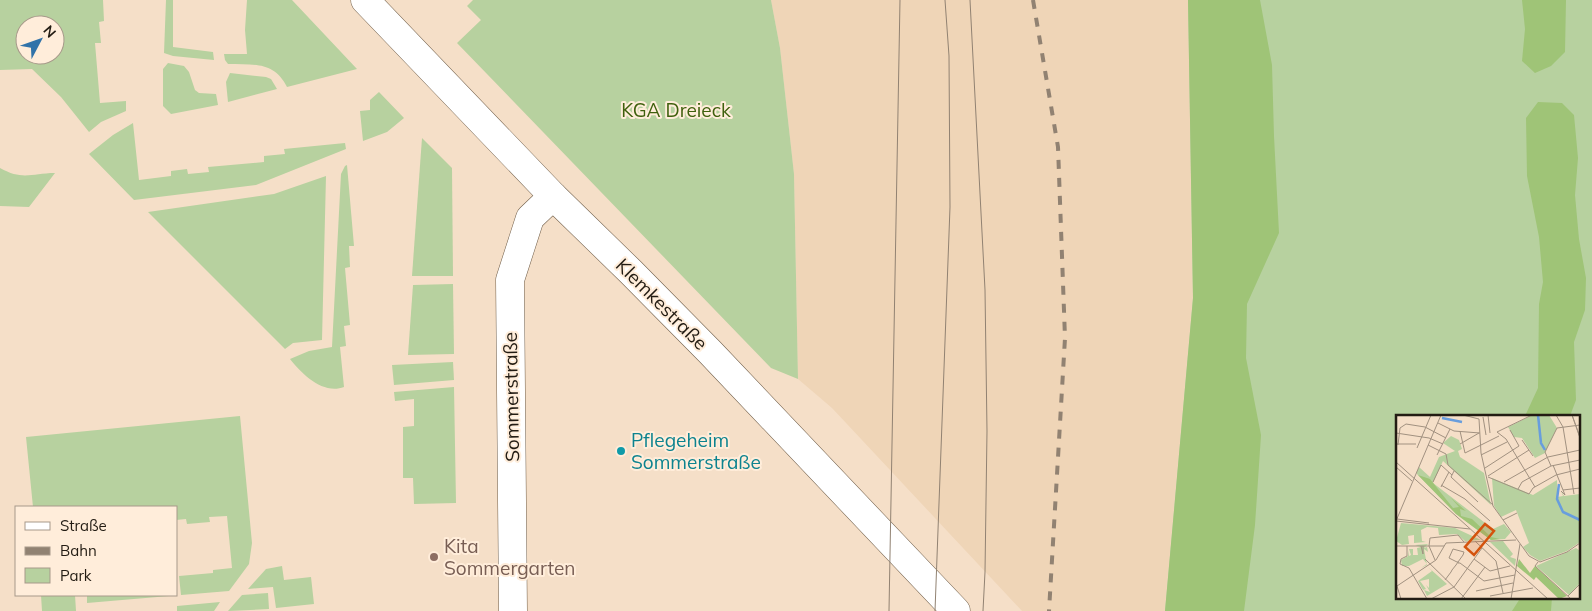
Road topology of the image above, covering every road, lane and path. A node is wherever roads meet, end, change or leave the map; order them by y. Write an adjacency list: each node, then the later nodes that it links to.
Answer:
1 (365, 0): 2 (street, Klemkestraße)
2 (553, 196): 3 (street, Sommerstraße); 4 (street, Klemkestraße)
3 (513, 611)
4 (956, 611)

